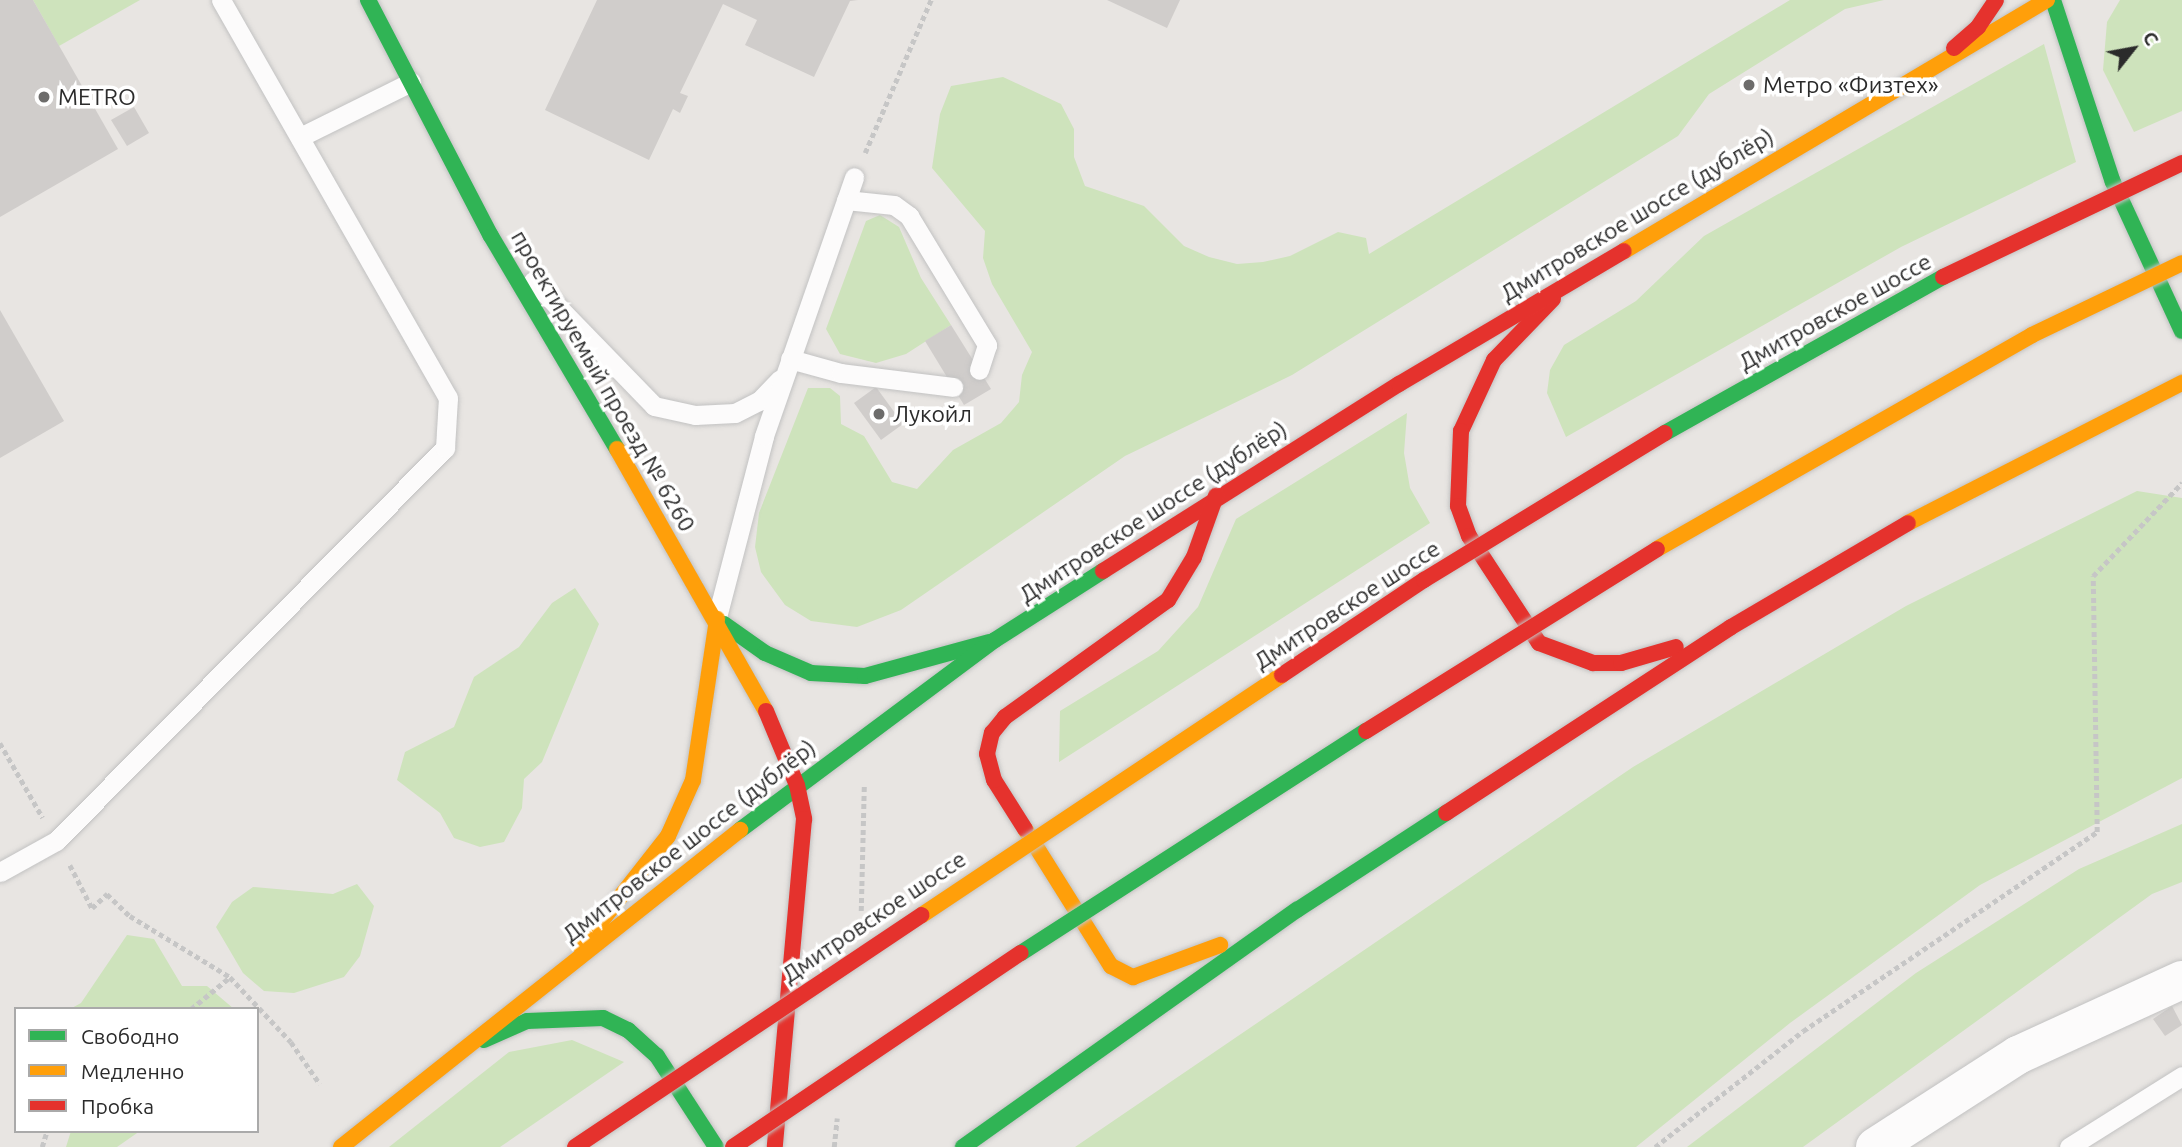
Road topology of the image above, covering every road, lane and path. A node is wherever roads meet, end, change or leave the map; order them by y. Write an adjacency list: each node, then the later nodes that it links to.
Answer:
1 (222, 0): 9 (lane)
2 (368, 0): 8 (main road, проектируемый проезд № 6260)
3 (931, 0): 11 (path)
4 (1996, 0): 7 (main road)
5 (2047, 0): 7 (main road, Дмитровское шоссе (дублёр))
6 (2053, 0): 16 (main road)
7 (1937, 62): 15 (main road, Дмитровское шоссе (дублёр))
8 (411, 82): 9 (lane); 13 (main road, проектируемый проезд № 6260)
9 (300, 137): 27 (lane)
10 (2182, 163): 40 (main road, Дмитровское шоссе, bridge)
11 (855, 177): 12 (lane)
12 (846, 200): 17 (lane); 18 (lane)
13 (491, 236): 17 (lane); 23 (main road, проектируемый проезд № 6260)
14 (2182, 263): 42 (main road, bridge)
15 (1569, 282): 22 (main road, Дмитровское шоссе (дублёр)); 24 (main road)
16 (2182, 331)
17 (786, 368): 20 (lane); 23 (lane)
18 (979, 370)
19 (2182, 383): 24 (main road)
20 (953, 387)
21 (2182, 483): 45 (path)
22 (1216, 496): 25 (main road, Дмитровское шоссе (дублёр)); 29 (main road)
23 (717, 619): 25 (main road); 26 (main road, проектируемый проезд № 6260); 30 (main road)
24 (1731, 626): 29 (main road)
25 (995, 640): 26 (main road, Дмитровское шоссе (дублёр))
26 (797, 785): 30 (main road, Дмитровское шоссе (дублёр)); 43 (main road, проектируемый проезд № 6260)
27 (0, 872)
28 (86, 895): 31 (path)
29 (1297, 910): 44 (main road)
30 (569, 962): 36 (main road, Дмитровское шоссе (дублёр))
31 (230, 976): 33 (path); 34 (path)
32 (2182, 980): 46 (street)
33 (193, 1007)
34 (259, 1007)
35 (259, 1007): 38 (path)
36 (459, 1051): 39 (main road, Дмитровское шоссе (дублёр)); 41 (main road)
37 (2182, 1076): 47 (lane)
38 (320, 1084)
39 (341, 1147)
40 (575, 1147)
41 (716, 1147)
42 (733, 1147)
43 (775, 1147)
44 (963, 1147)
45 (1655, 1147)
46 (1875, 1147)
47 (2069, 1147)

